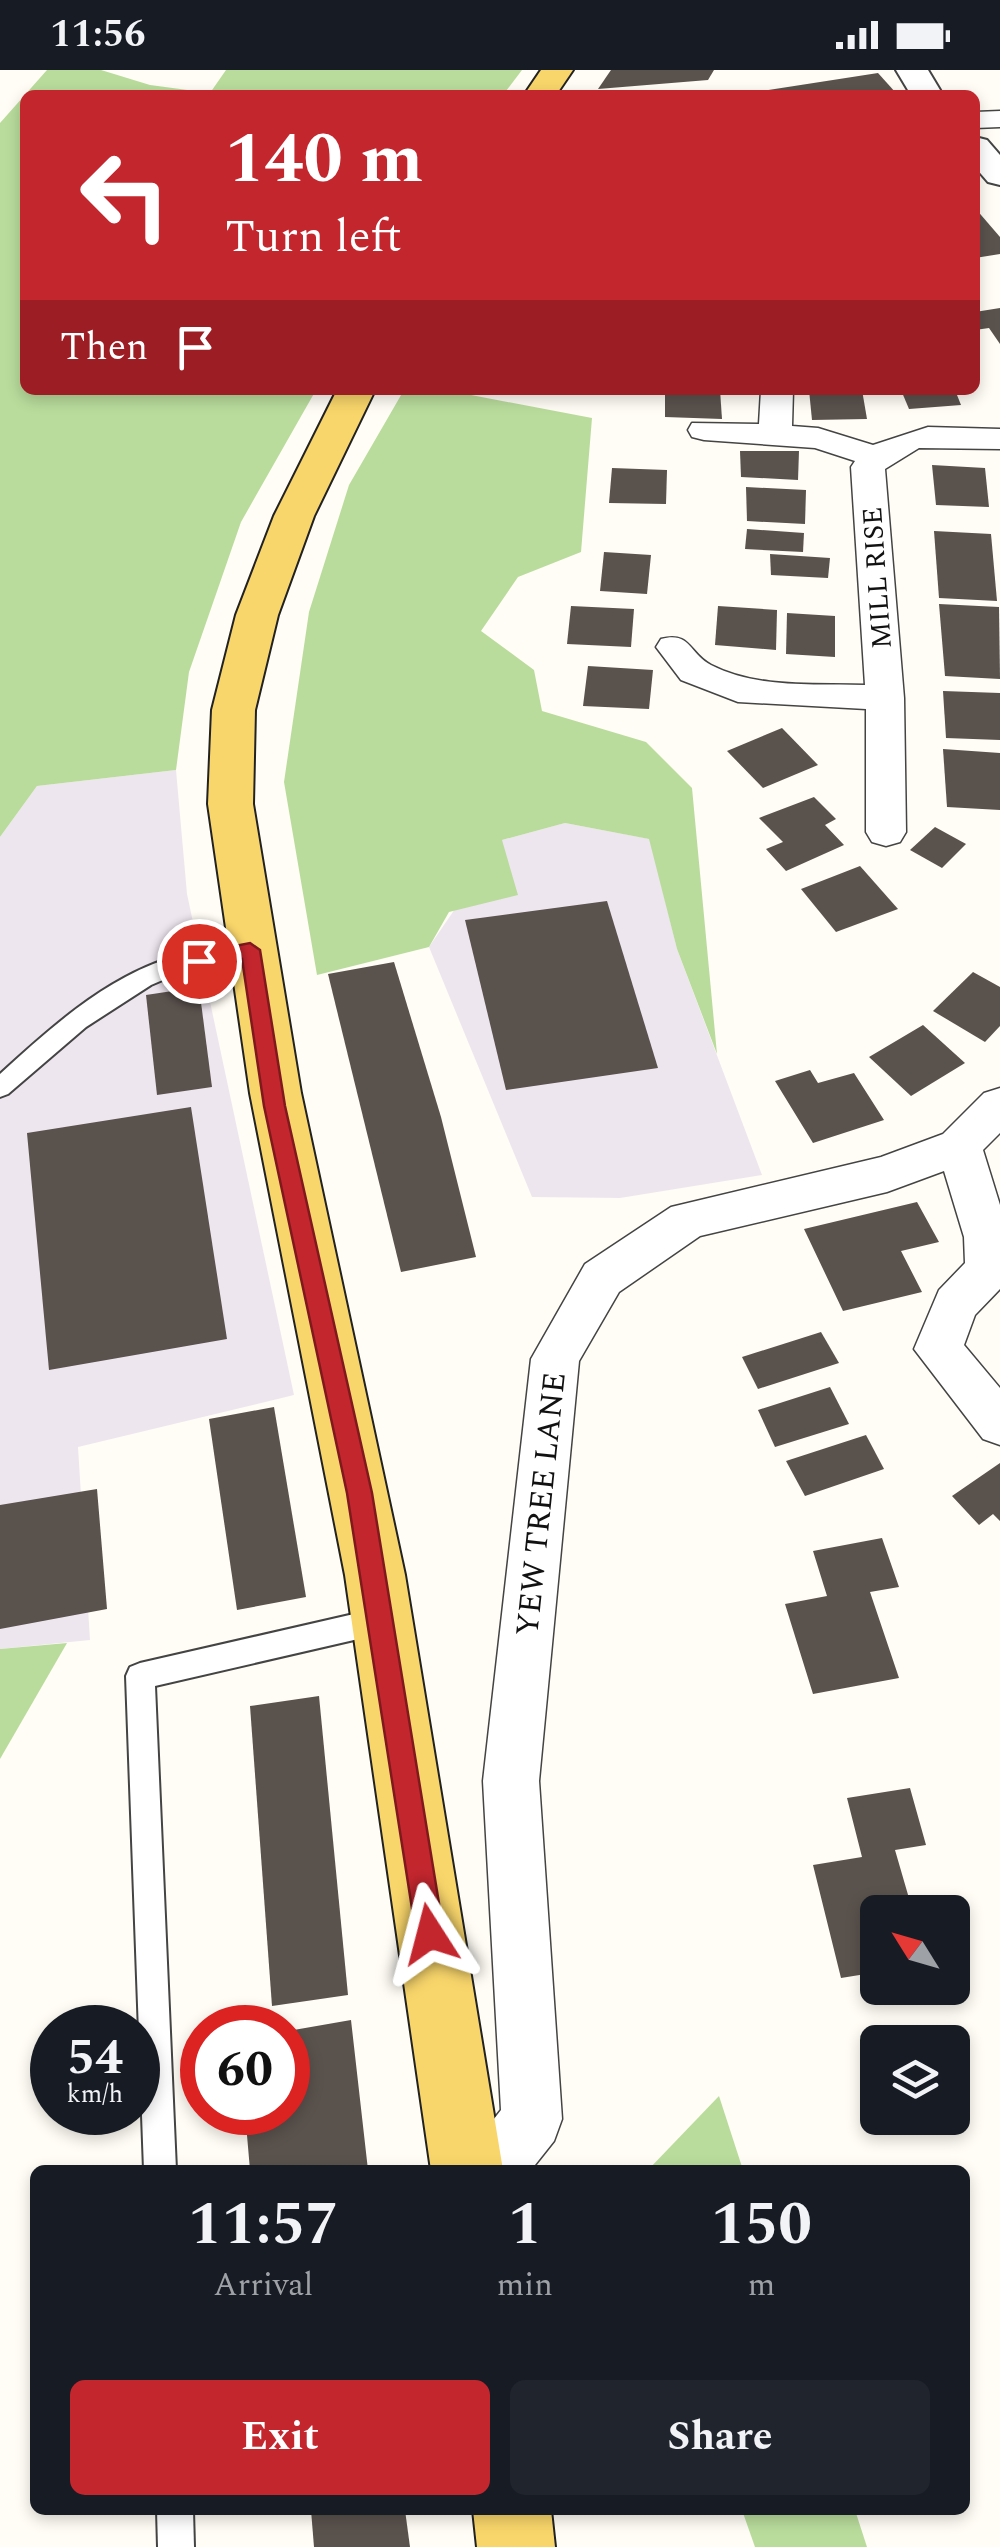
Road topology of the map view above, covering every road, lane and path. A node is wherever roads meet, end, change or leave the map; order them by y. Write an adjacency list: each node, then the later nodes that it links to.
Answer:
1 (980, 153): 2 (street)
2 (1000, 174)
3 (353, 395): 12 (main road)
4 (777, 395): 6 (street)
5 (704, 430): 6 (street)
6 (775, 432): 8 (street)
7 (1000, 440): 8 (street)
8 (877, 457): 10 (street, MILL RISE)
9 (674, 647): 10 (street)
10 (885, 698): 11 (street, MILL RISE)
11 (886, 832)
12 (250, 950): 13 (lane); 17 (main road)
13 (0, 1088)
14 (1000, 1105): 15 (street, YEW TREE LANE)
15 (959, 1146): 16 (street); 20 (street, YEW TREE LANE)
16 (1000, 1424)
17 (380, 1620): 18 (lane); 19 (main road)
18 (160, 2165)
19 (466, 2165)
20 (497, 2165)
21 (175, 2515): 23 (lane)
22 (513, 2515): 24 (main road)
23 (176, 2547)
24 (516, 2547)

